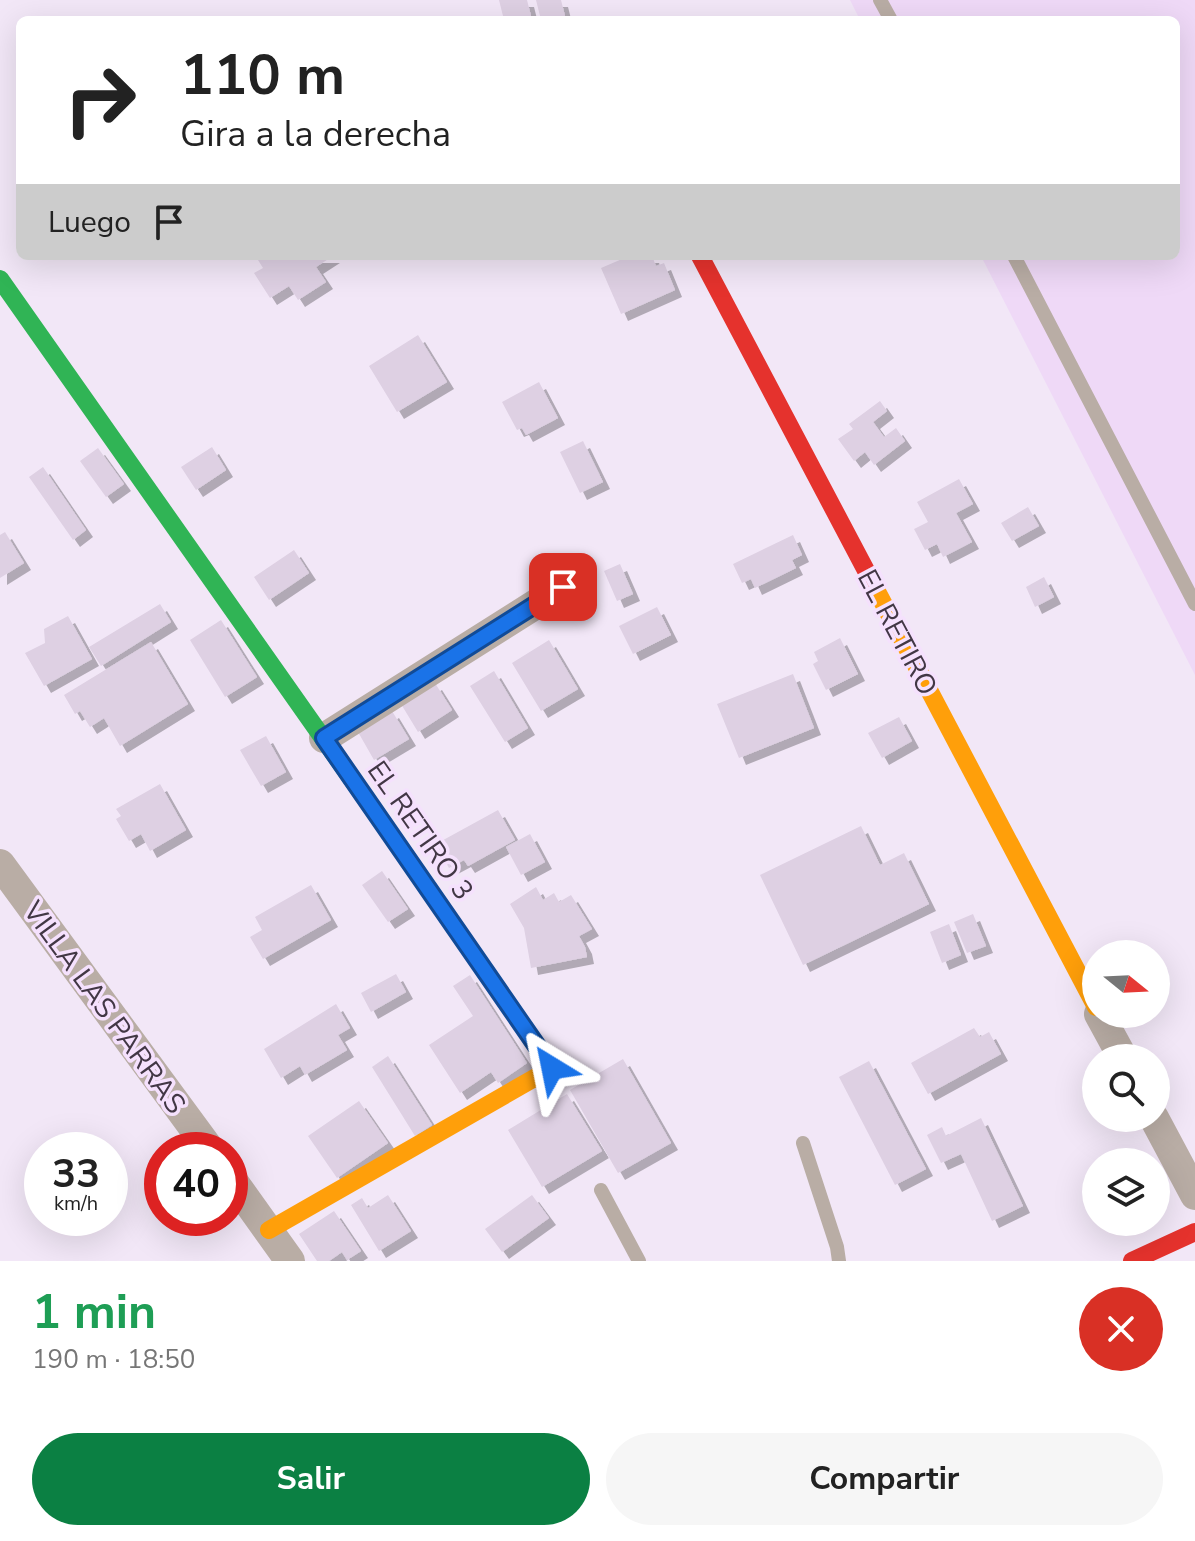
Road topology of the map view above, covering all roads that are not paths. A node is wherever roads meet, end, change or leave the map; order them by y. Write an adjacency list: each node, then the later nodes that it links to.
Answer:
1 (702, 260): 8 (main road, EL RETIRO)
2 (1016, 260): 5 (lane)
3 (0, 279): 6 (main road, EL RETIRO 3)
4 (563, 587): 6 (street)
5 (1195, 604)
6 (324, 738): 15 (main road, EL RETIRO 3)
7 (0, 864): 9 (street, VILLA LAS PARRAS)
8 (1082, 980)
9 (197, 1132)
10 (1161, 1132): 13 (street)
11 (803, 1143): 19 (lane)
12 (601, 1190): 18 (lane)
13 (1195, 1195)
14 (248, 1201): 15 (street)
15 (269, 1230): 17 (street)
16 (1195, 1232): 20 (main road)
17 (290, 1261)
18 (639, 1261)
19 (839, 1261)
20 (1132, 1261)

